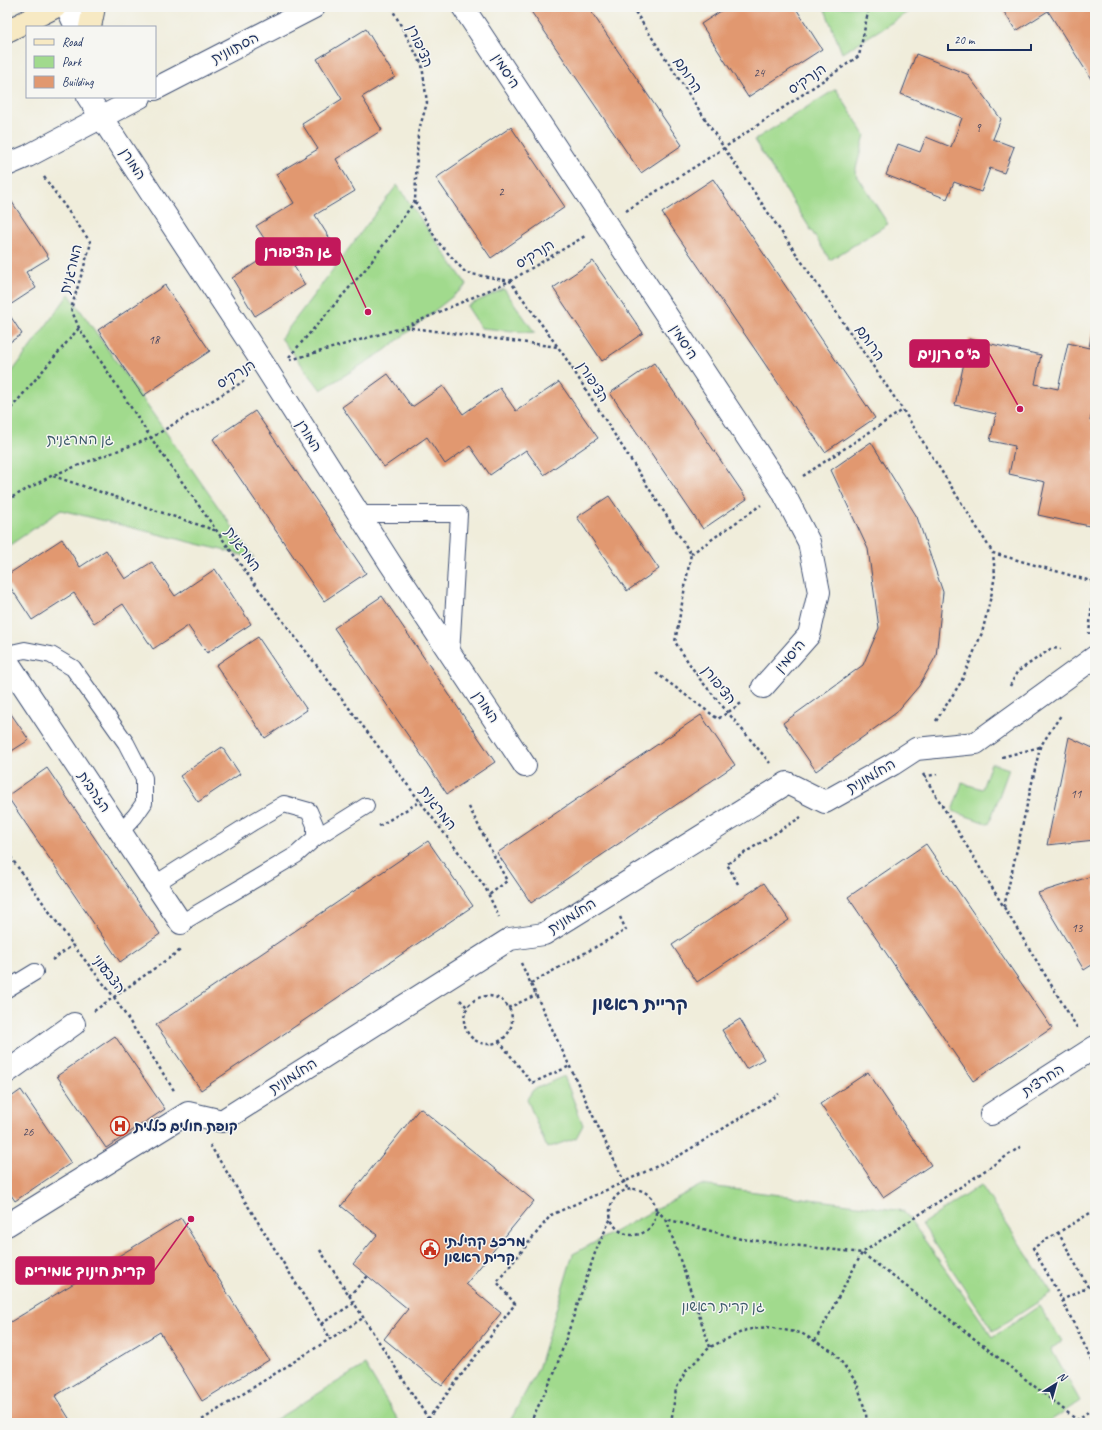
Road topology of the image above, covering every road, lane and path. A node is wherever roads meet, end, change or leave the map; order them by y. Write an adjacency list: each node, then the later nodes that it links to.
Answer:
1 (55, 7): 9 (street)
2 (67, 7): 10 (street)
3 (94, 7): 11 (street)
4 (314, 7): 13 (street, הסתוונית)
5 (391, 7): 19 (path, הציפורן)
6 (464, 7): 20 (street, היסמין)
7 (632, 7): 16 (path, הרותם)
8 (869, 7): 16 (path, הנרקיס)
9 (36, 17): 12 (street)
10 (76, 26)
11 (90, 26)
12 (7, 32)
13 (156, 88)
14 (134, 98): 15 (street)
15 (95, 104): 17 (street); 25 (street, המורן)
16 (724, 148): 20 (path, הנרקיס); 32 (path, הרותם)
17 (28, 156): 18 (street); 23 (path, המרגנית)
18 (7, 165)
19 (416, 201): 21 (path, הציפורן); 25 (path)
20 (606, 224): 21 (path, הנרקיס); 40 (street, היסמין)
21 (510, 281): 22 (path, הנרקיס); 24 (path, הציפורן)
22 (405, 327): 24 (path); 25 (path, הנרקיס)
23 (79, 328): 26 (path); 27 (path, המרגנית)
24 (558, 347): 41 (path, הציפורן)
25 (275, 365): 27 (path, הנרקיס); 30 (street, המורן)
26 (7, 414)
27 (151, 438): 28 (path, הנרקיס); 31 (path, המרגנית)
28 (53, 475): 29 (path, הנרקיס); 31 (path)
29 (7, 500)
30 (358, 514): 37 (street, המורן); 37 (lane)
31 (217, 531): 56 (path, המרגנית)
32 (993, 553): 34 (path); 43 (path)
33 (1095, 572): 34 (path)
34 (1095, 582): 35 (path)
35 (1093, 648): 43 (street, החלמונית)
36 (7, 654): 50 (lane)
37 (451, 655): 44 (street, המורן)
38 (7, 661): 50 (street, הזהבית)
39 (656, 673): 41 (path)
40 (763, 687)
41 (728, 713): 46 (path, הציפורן)
42 (1061, 714): 57 (path)
43 (916, 749): 47 (street, החלמונית)
44 (525, 766)
45 (925, 777): 57 (path)
46 (787, 783): 47 (street); 55 (street, החלמונית)
47 (825, 802): 54 (path)
48 (366, 806): 51 (lane)
49 (469, 807): 56 (path)
50 (120, 832): 53 (street, הזהבית)
51 (315, 838): 53 (lane); 58 (lane)
52 (7, 852): 64 (path, הצבעוני)
53 (155, 884): 58 (street, הזהבית)
54 (738, 884)
55 (608, 894): 59 (street, החלמונית); 61 (path)
56 (489, 895): 59 (path, המרגנית)
57 (1004, 908): 68 (path)
58 (181, 923): 64 (path)
59 (510, 938): 61 (path, המרגנית); 72 (street, החלמונית)
60 (36, 972): 62 (lane)
61 (531, 983): 63 (path, המרגנית)
62 (7, 990)
63 (536, 995): 65 (path); 69 (path, המרגנית)
64 (114, 997): 72 (path, הצבעוני)
65 (508, 1008): 67 (path); 67 (path)
66 (74, 1024): 70 (street)
67 (499, 1041): 69 (path)
68 (1093, 1048): 73 (street, החרצית)
69 (570, 1066): 75 (path, המרגנית)
70 (7, 1072)
71 (779, 1094): 75 (path)
72 (188, 1113): 81 (street); 90 (path, הצבעוני)
73 (991, 1114)
74 (1023, 1145): 84 (path)
75 (624, 1182): 76 (path, המרגנית); 96 (path)
76 (628, 1190): 77 (path); 79 (path)
77 (656, 1210): 79 (path); 80 (path)
78 (1095, 1210): 82 (path)
79 (611, 1218): 100 (path)
80 (666, 1219): 84 (path); 93 (path)
81 (7, 1225)
82 (1058, 1232): 87 (path); 87 (path)
83 (320, 1250): 86 (path)
84 (862, 1253): 92 (path); 97 (path)
85 (368, 1276): 86 (path)
86 (349, 1296): 88 (path)
87 (1062, 1300): 94 (path)
88 (354, 1303): 89 (path); 90 (path)
89 (363, 1318): 91 (path); 96 (path)
90 (321, 1324): 91 (path, הצבעוני)
91 (330, 1338): 98 (path)
92 (815, 1341): 93 (path); 102 (path)
93 (710, 1347): 101 (path)
94 (1095, 1366)
95 (1095, 1407): 97 (path)
96 (428, 1419): 99 (path)
97 (1077, 1420): 103 (path)
98 (197, 1423)
99 (431, 1423)
100 (530, 1423)
101 (671, 1423)
102 (867, 1423)
103 (1072, 1423)

